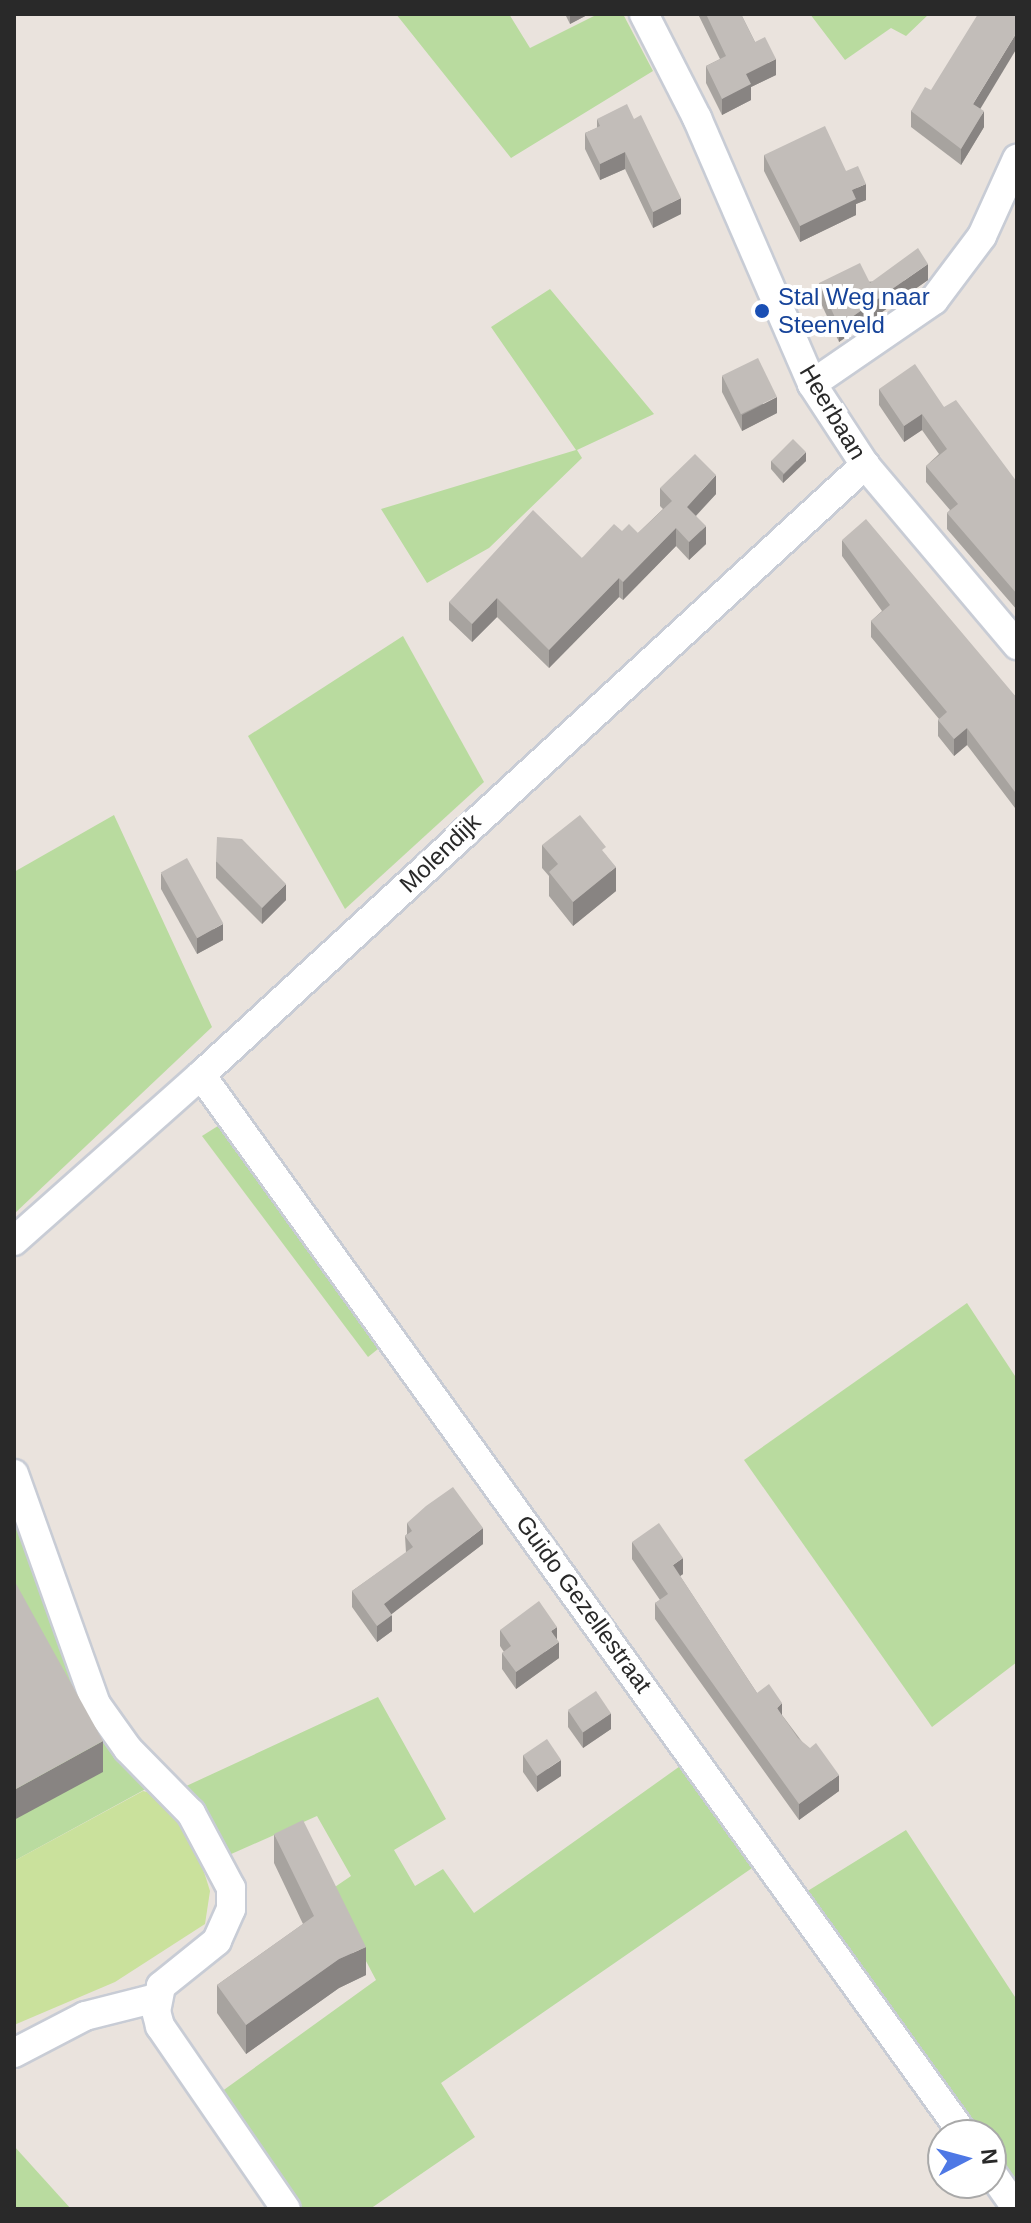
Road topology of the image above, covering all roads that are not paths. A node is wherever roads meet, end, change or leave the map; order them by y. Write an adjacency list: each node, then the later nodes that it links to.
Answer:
1 (644, 14): 3 (street, Heerbaan)
2 (1017, 159): 3 (street)
3 (812, 384): 4 (street, Heerbaan)
4 (865, 465): 5 (street, Heerbaan); 6 (street, Molendijk)
5 (1017, 645)
6 (201, 1075): 7 (street, Molendijk); 11 (street, Guido Gezellestraat)
7 (14, 1241)
8 (14, 1474): 9 (street)
9 (156, 1998): 10 (street); 12 (street)
10 (14, 2053)
11 (952, 2119)
12 (286, 2209)

